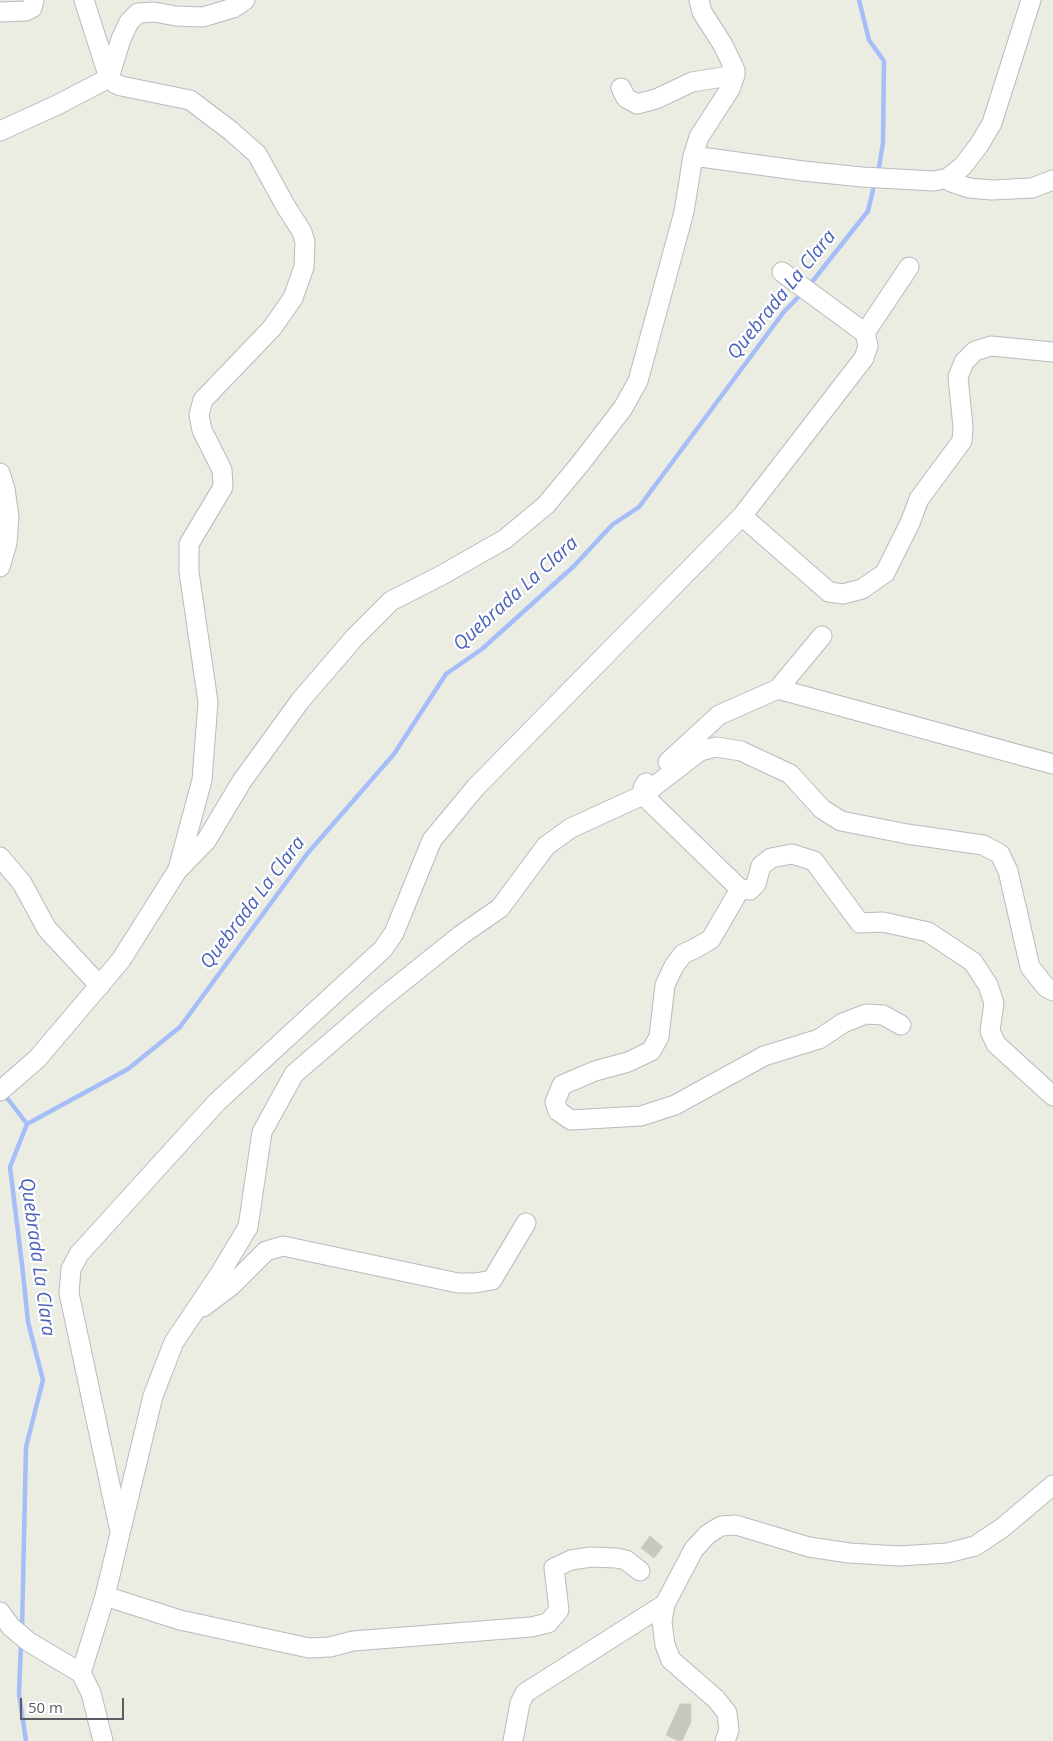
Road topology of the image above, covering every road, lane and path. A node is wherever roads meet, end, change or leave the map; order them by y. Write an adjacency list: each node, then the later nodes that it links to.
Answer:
1 (34, 0): 6 (street)
2 (84, 0): 8 (street)
3 (245, 0): 8 (street)
4 (699, 0): 7 (street)
5 (1031, 0): 12 (street)
6 (0, 12)
7 (735, 75): 9 (street); 11 (street)
8 (109, 78): 10 (street); 27 (street)
9 (621, 88)
10 (0, 131)
11 (693, 156): 12 (street); 27 (street)
12 (948, 178): 13 (street)
13 (1053, 180)
14 (908, 267): 16 (street)
15 (782, 272): 16 (street)
16 (865, 333): 20 (street)
17 (1053, 352): 20 (street)
18 (0, 473): 19 (street)
19 (4, 514): 21 (street)
20 (742, 516): 37 (street)
21 (0, 567)
22 (822, 636): 23 (street)
23 (778, 688): 24 (street); 25 (street)
24 (1053, 764)
25 (643, 795): 28 (street); 30 (street); 35 (street)
26 (0, 857): 29 (street)
27 (177, 871): 29 (street)
28 (740, 889): 31 (street); 33 (street)
29 (100, 986): 32 (street)
30 (1053, 991)
31 (901, 1025)
32 (0, 1091)
33 (1053, 1096)
34 (526, 1223): 35 (street)
35 (192, 1315): 37 (street)
36 (1053, 1485): 40 (street)
37 (121, 1533): 39 (street)
38 (640, 1571): 39 (street)
39 (105, 1596): 42 (street)
40 (665, 1604): 44 (street); 45 (street)
41 (0, 1612): 42 (street)
42 (81, 1673): 43 (street)
43 (102, 1741)
44 (513, 1741)
45 (725, 1741)

